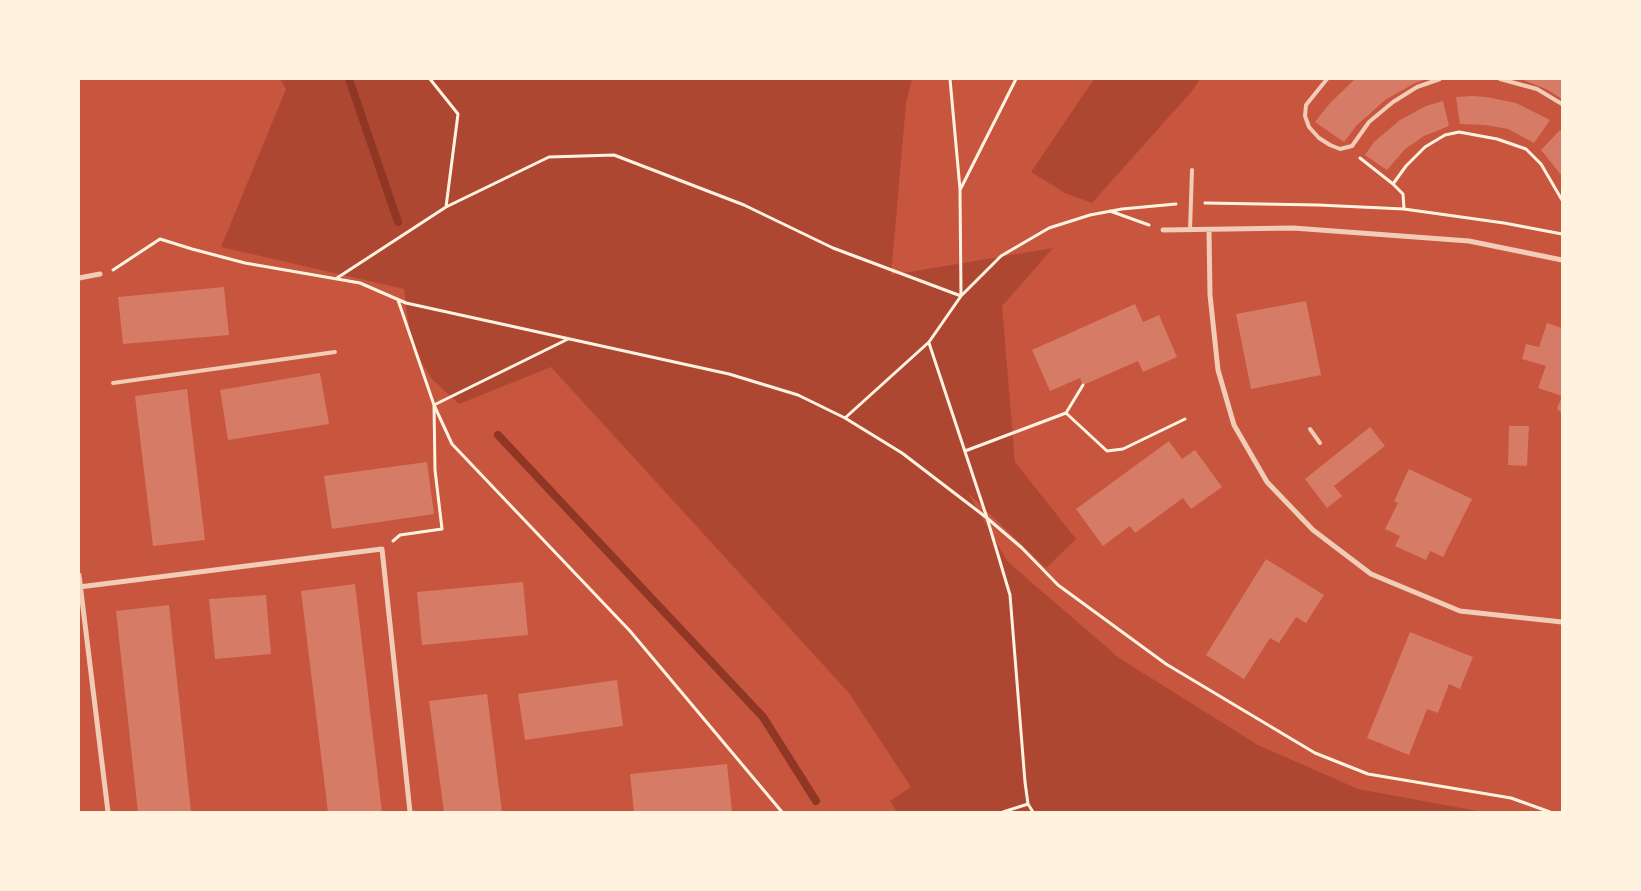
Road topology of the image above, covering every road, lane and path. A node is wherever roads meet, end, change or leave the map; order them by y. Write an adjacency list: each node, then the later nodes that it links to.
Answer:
1 (430, 79): 13 (path)
2 (950, 79): 11 (path)
3 (1016, 79): 11 (path)
4 (1327, 79): 8 (lane)
5 (1440, 79): 8 (lane)
6 (1500, 79): 7 (lane)
7 (1562, 104)
8 (1352, 146): 10 (path)
9 (1192, 170): 17 (lane)
10 (1392, 184): 12 (path); 14 (path)
11 (960, 190): 13 (path)
12 (1562, 200)
13 (446, 207): 22 (path)
14 (1404, 209)
15 (1109, 211): 16 (path)
16 (1163, 230): 17 (street)
17 (1190, 230): 18 (street)
18 (1210, 230): 19 (street); 39 (street)
19 (1562, 260)
20 (100, 274): 21 (street); 22 (path)
21 (79, 278)
22 (337, 278): 23 (path)
23 (398, 300): 24 (path); 28 (path)
24 (570, 338): 28 (path); 30 (path)
25 (335, 352): 26 (lane)
26 (113, 383)
27 (1083, 385): 29 (path)
28 (434, 405): 36 (path); 43 (path)
29 (1066, 413): 31 (path); 34 (path)
30 (845, 418): 34 (path); 35 (path)
31 (1185, 420)
32 (1310, 429): 33 (lane)
33 (1320, 444)
34 (965, 452): 35 (path)
35 (987, 518): 40 (path); 46 (path)
36 (382, 549): 38 (street); 42 (street)
37 (79, 575): 38 (street)
38 (80, 587): 41 (street)
39 (1562, 622)
40 (1028, 804): 44 (path); 45 (path)
41 (108, 812)
42 (410, 812)
43 (782, 812)
44 (1003, 812)
45 (1033, 812)
46 (1550, 812)

